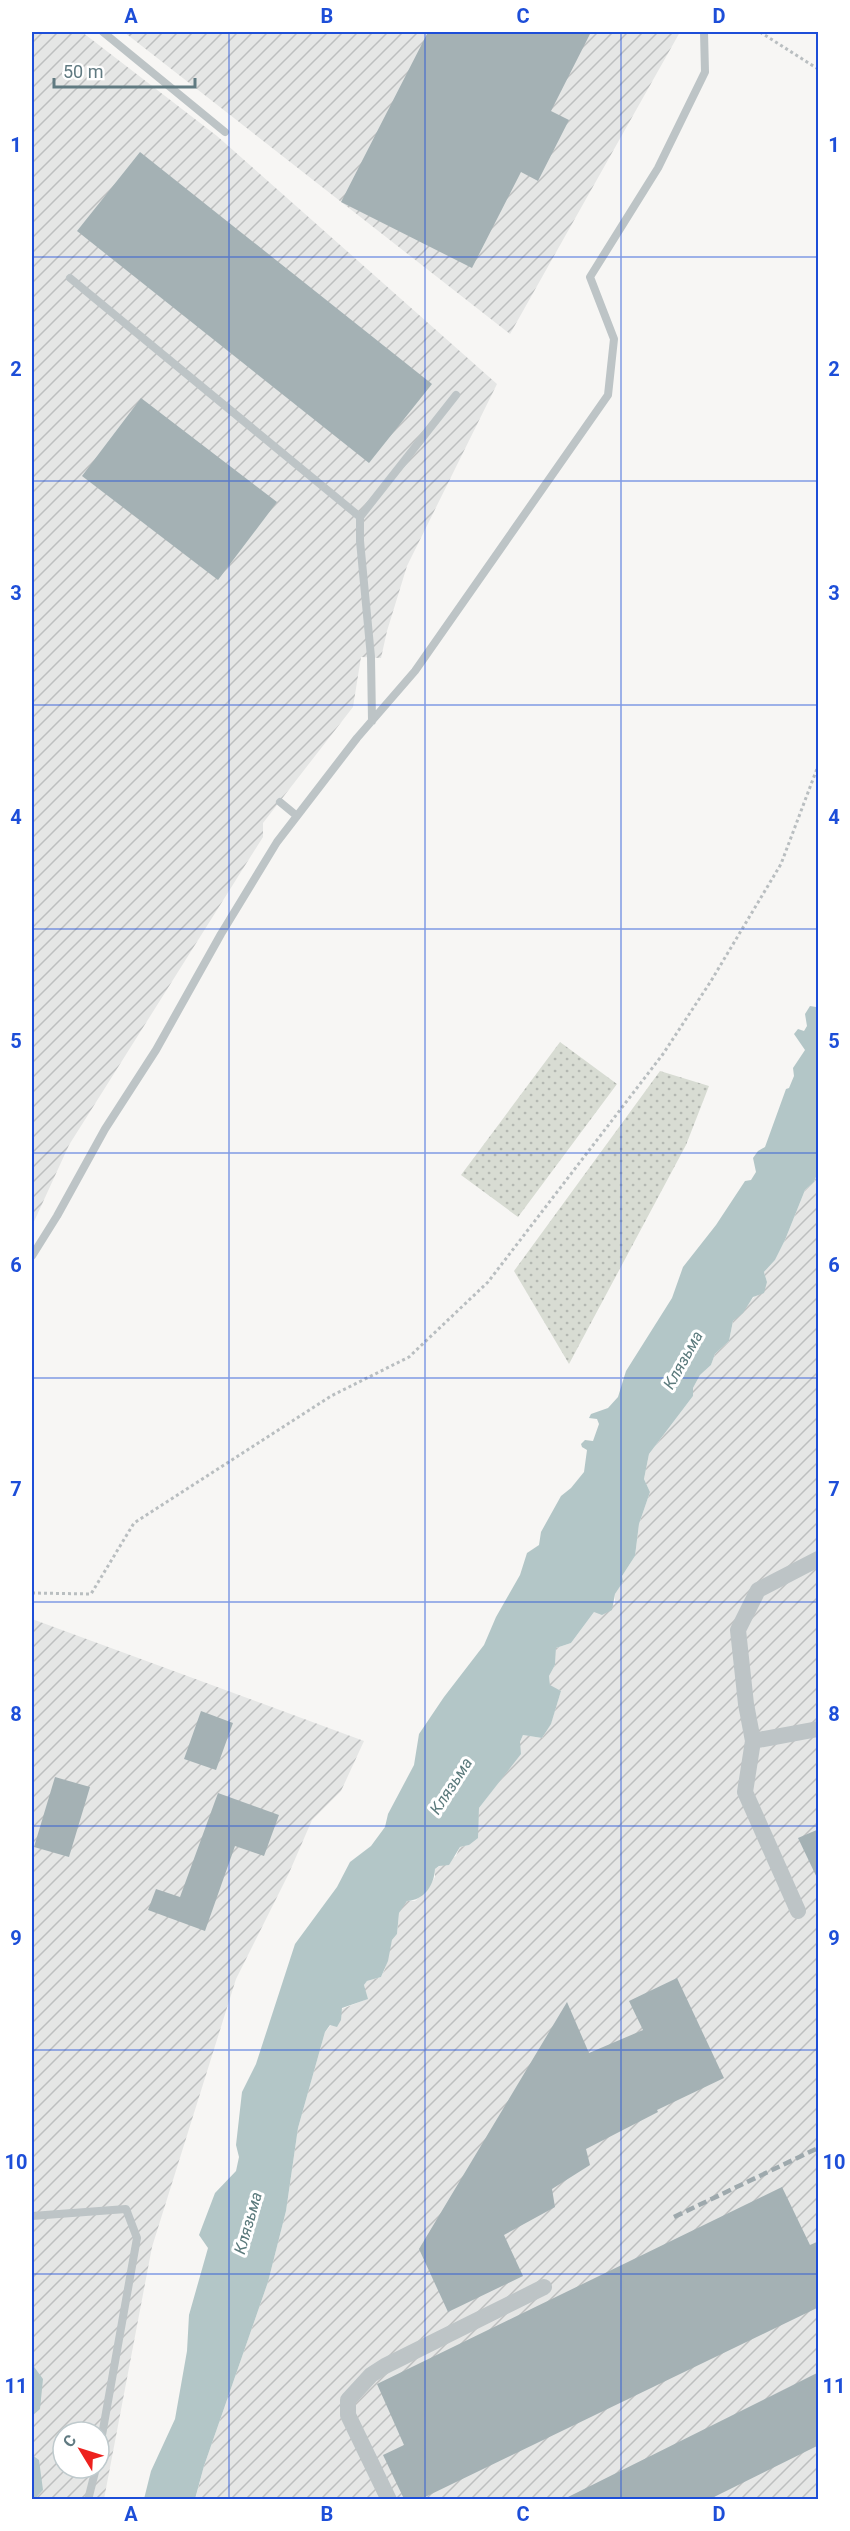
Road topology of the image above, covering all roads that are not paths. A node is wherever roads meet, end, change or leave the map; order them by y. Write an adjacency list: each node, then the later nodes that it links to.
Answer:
1 (103, 32): 3 (lane)
2 (704, 32): 7 (lane)
3 (225, 132)
4 (70, 278): 6 (lane)
5 (456, 394): 6 (lane)
6 (360, 517): 7 (lane)
7 (372, 721): 9 (lane)
8 (280, 802): 9 (lane)
9 (297, 816): 10 (lane)
10 (32, 1256)
11 (819, 1558): 13 (street)
12 (819, 1729): 13 (street)
13 (753, 1741): 14 (street)
14 (798, 1911)
15 (32, 2216): 17 (lane)
16 (544, 2287): 20 (street)
17 (105, 2420)
18 (93, 2480): 19 (lane)
19 (88, 2499)
20 (389, 2499)

